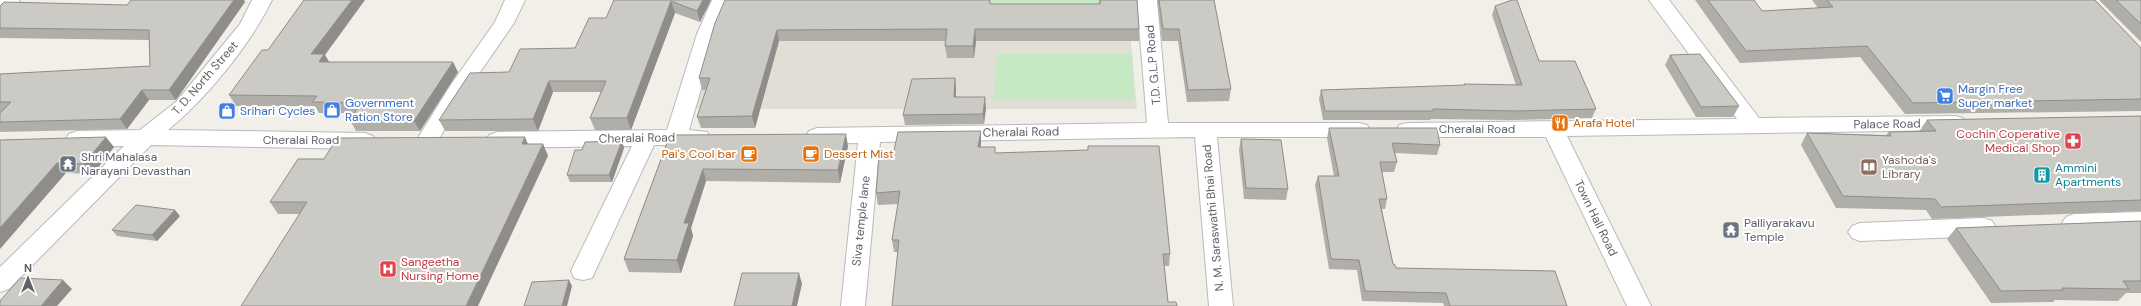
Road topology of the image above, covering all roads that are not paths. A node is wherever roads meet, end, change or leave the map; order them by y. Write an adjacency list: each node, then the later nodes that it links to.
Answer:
1 (10, 0): 7 (street)
2 (262, 0): 15 (street, T. D. North Street)
3 (515, 0): 21 (street)
4 (722, 0): 16 (street)
5 (1147, 0): 11 (street, T.D. G.L.P Road)
6 (1659, 0): 9 (street)
7 (0, 10)
8 (1975, 122): 9 (street, Palace Road)
9 (1754, 126): 10 (street, Cheralai Road)
10 (1553, 129): 12 (street, Cheralai Road); 31 (street, Town Hall Road)
11 (1158, 130): 12 (street, Cheralai Road); 14 (street, Cheralai Road)
12 (1205, 130): 30 (street, N. M. Saraswathi Bhai Road)
13 (800, 136): 14 (street, Cheralai Road)
14 (870, 136): 29 (street, Siva temple lane)
15 (146, 137): 19 (street, Cheralai Road); 21 (street, Cheralai Road); 28 (street, T. D. North Street)
16 (676, 137): 17 (street, Cheralai Road); 18 (street, Cheralai Road)
17 (715, 137)
18 (647, 138): 20 (street, Cheralai Road); 27 (street)
19 (54, 140)
20 (474, 140)
21 (427, 141): 22 (street, Cheralai Road)
22 (450, 141)
23 (2141, 220): 24 (street)
24 (2055, 224)
25 (2008, 226): 26 (street)
26 (1860, 232)
27 (583, 271)
28 (0, 282)
29 (853, 306)
30 (1221, 306)
31 (1639, 306)

